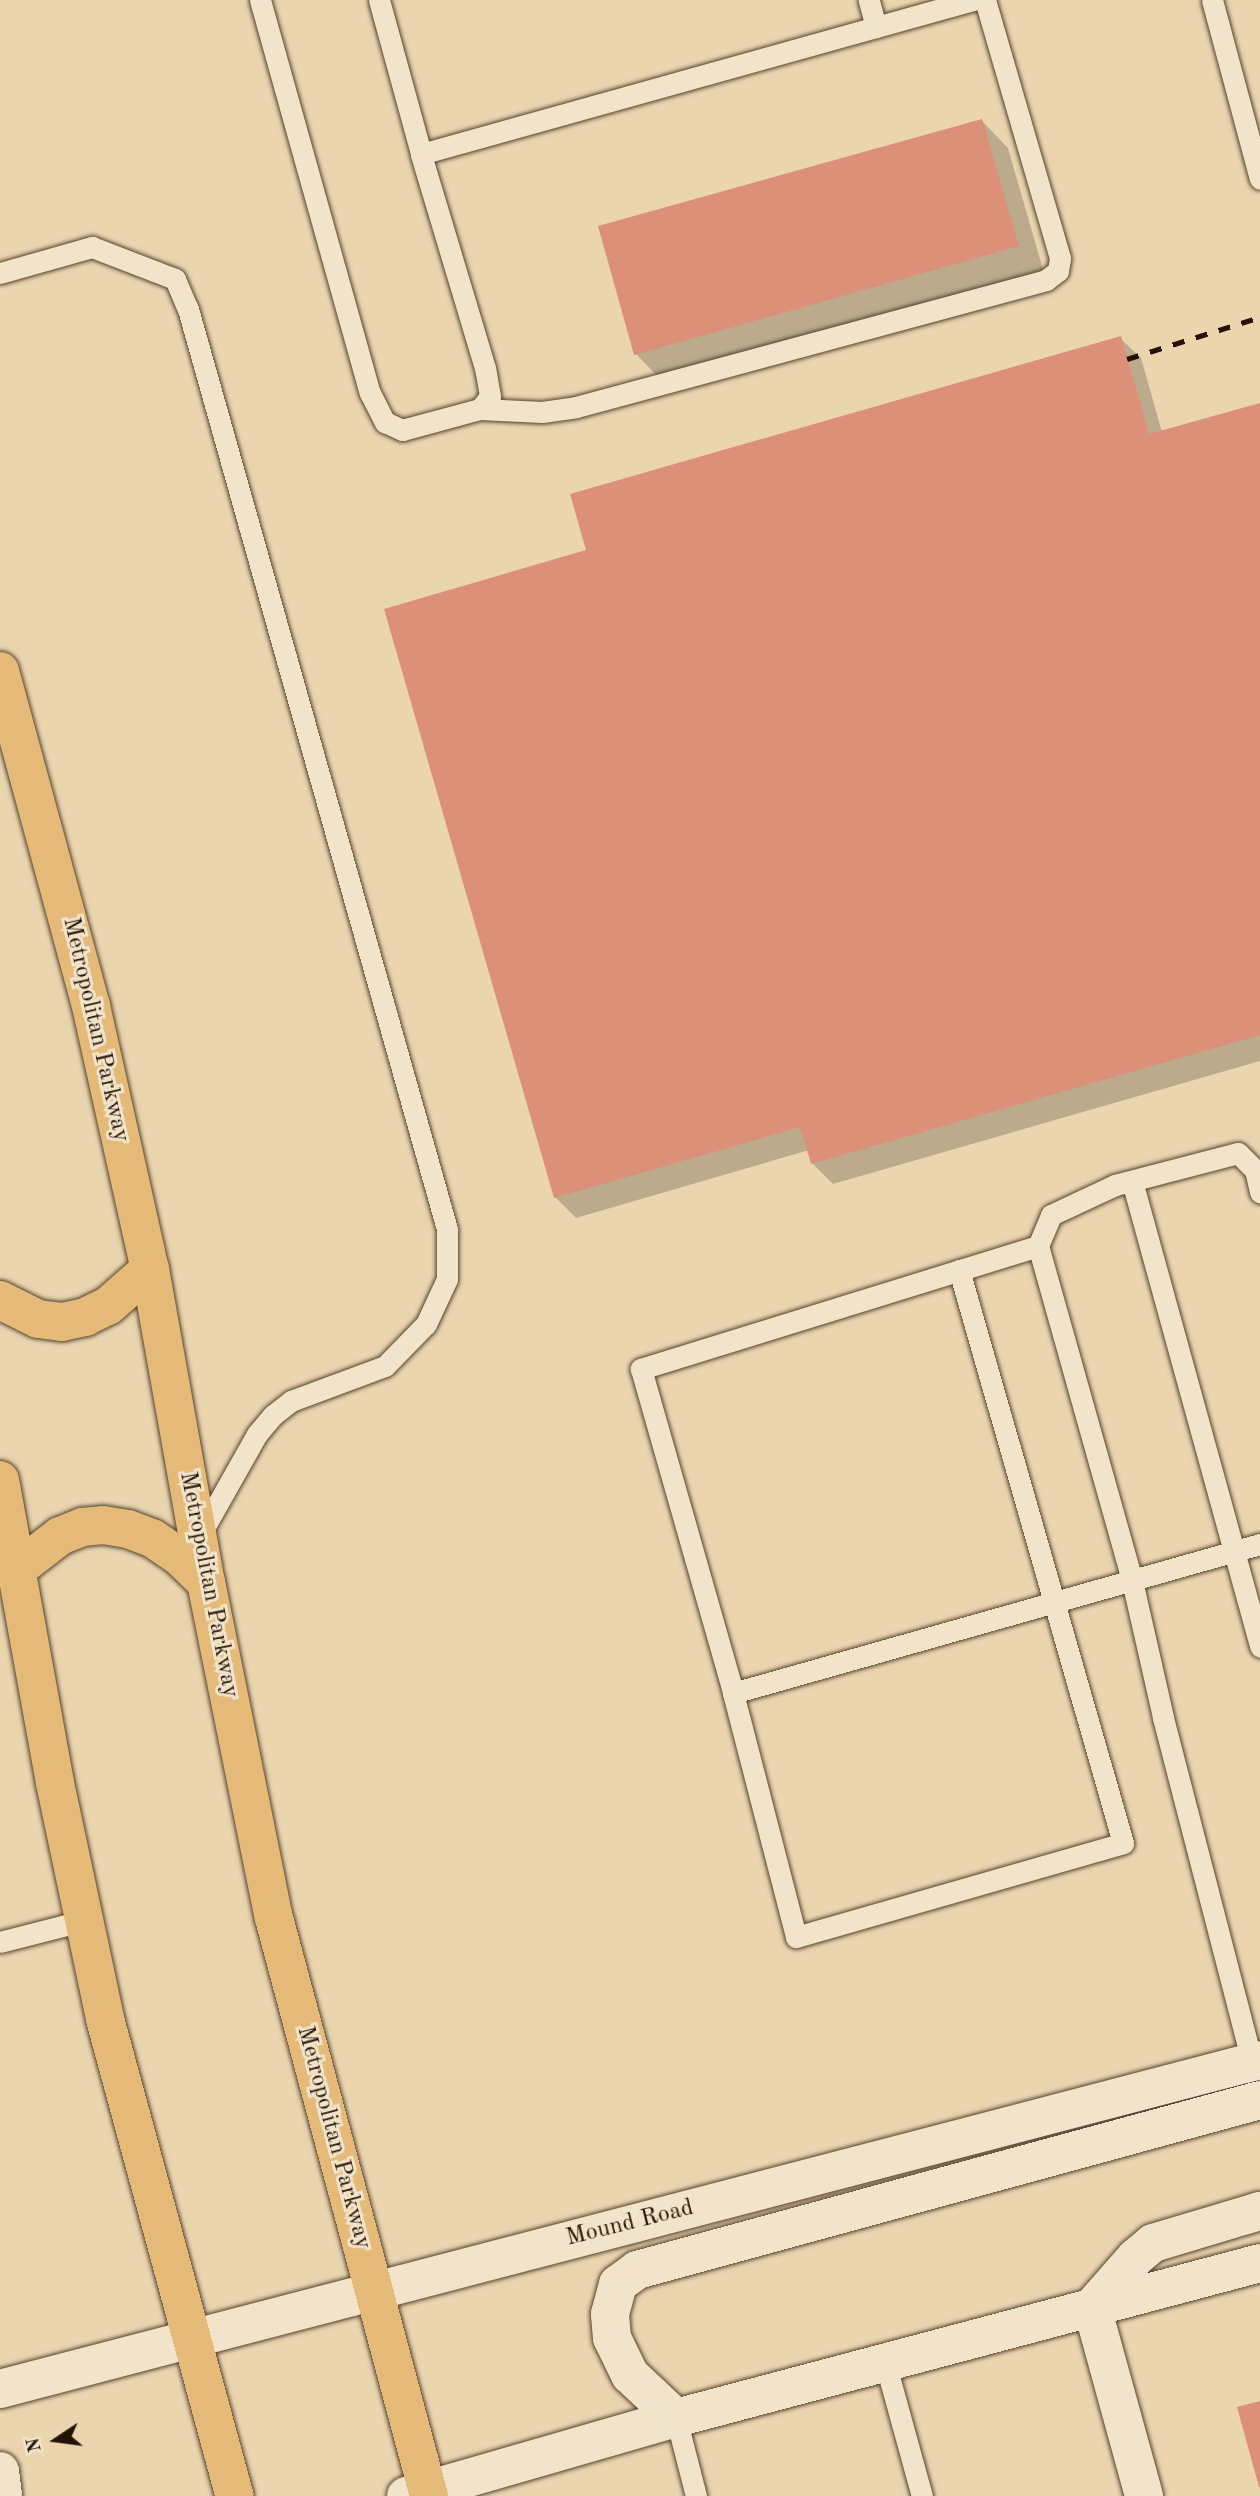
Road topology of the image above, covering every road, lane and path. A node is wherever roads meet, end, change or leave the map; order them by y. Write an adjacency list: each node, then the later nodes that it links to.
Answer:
1 (260, 0): 11 (lane)
2 (379, 0): 8 (lane)
3 (869, 0): 7 (lane)
4 (973, 0): 7 (lane)
5 (985, 0): 11 (lane)
6 (1212, 0): 9 (lane)
7 (876, 27): 8 (lane)
8 (421, 154): 11 (lane)
9 (1260, 179)
10 (0, 273): 20 (lane)
11 (480, 409)
12 (0, 671): 16 (main road, Metropolitan Parkway)
13 (1132, 1181): 14 (lane); 15 (lane); 22 (lane)
14 (1260, 1192)
15 (1038, 1246): 17 (lane); 24 (lane)
16 (150, 1269): 18 (main road); 20 (main road, Metropolitan Parkway)
17 (959, 1270): 26 (lane); 28 (lane)
18 (0, 1300)
19 (0, 1480): 23 (main road)
20 (198, 1539): 25 (main road, Metropolitan Parkway)
21 (1260, 1544): 22 (lane)
22 (1233, 1552): 24 (lane); 27 (lane)
23 (16, 1570): 25 (main road); 29 (main road)
24 (1132, 1580): 26 (lane); 31 (lane)
25 (206, 1582): 35 (main road, Metropolitan Parkway)
26 (1055, 1602): 28 (lane); 28 (lane)
27 (1260, 1647)
28 (733, 1693)
29 (82, 1921): 30 (lane); 37 (main road)
30 (0, 1942)
31 (1256, 2061): 35 (main road, Mound Road)
32 (1260, 2101): 40 (main road)
33 (1260, 2211): 36 (main road)
34 (1260, 2263): 36 (main road)
35 (373, 2290): 37 (main road, Mound Road); 42 (main road, Metropolitan Parkway)
36 (1093, 2306): 38 (main road); 47 (main road)
37 (190, 2337): 39 (main road, Mound Road); 44 (main road)
38 (885, 2362): 40 (main road); 46 (lane)
39 (0, 2389)
40 (676, 2418): 42 (main road); 45 (lane)
41 (0, 2471): 43 (main road)
42 (421, 2494)
43 (3, 2496)
44 (235, 2496)
45 (696, 2496)
46 (922, 2496)
47 (1144, 2496)

